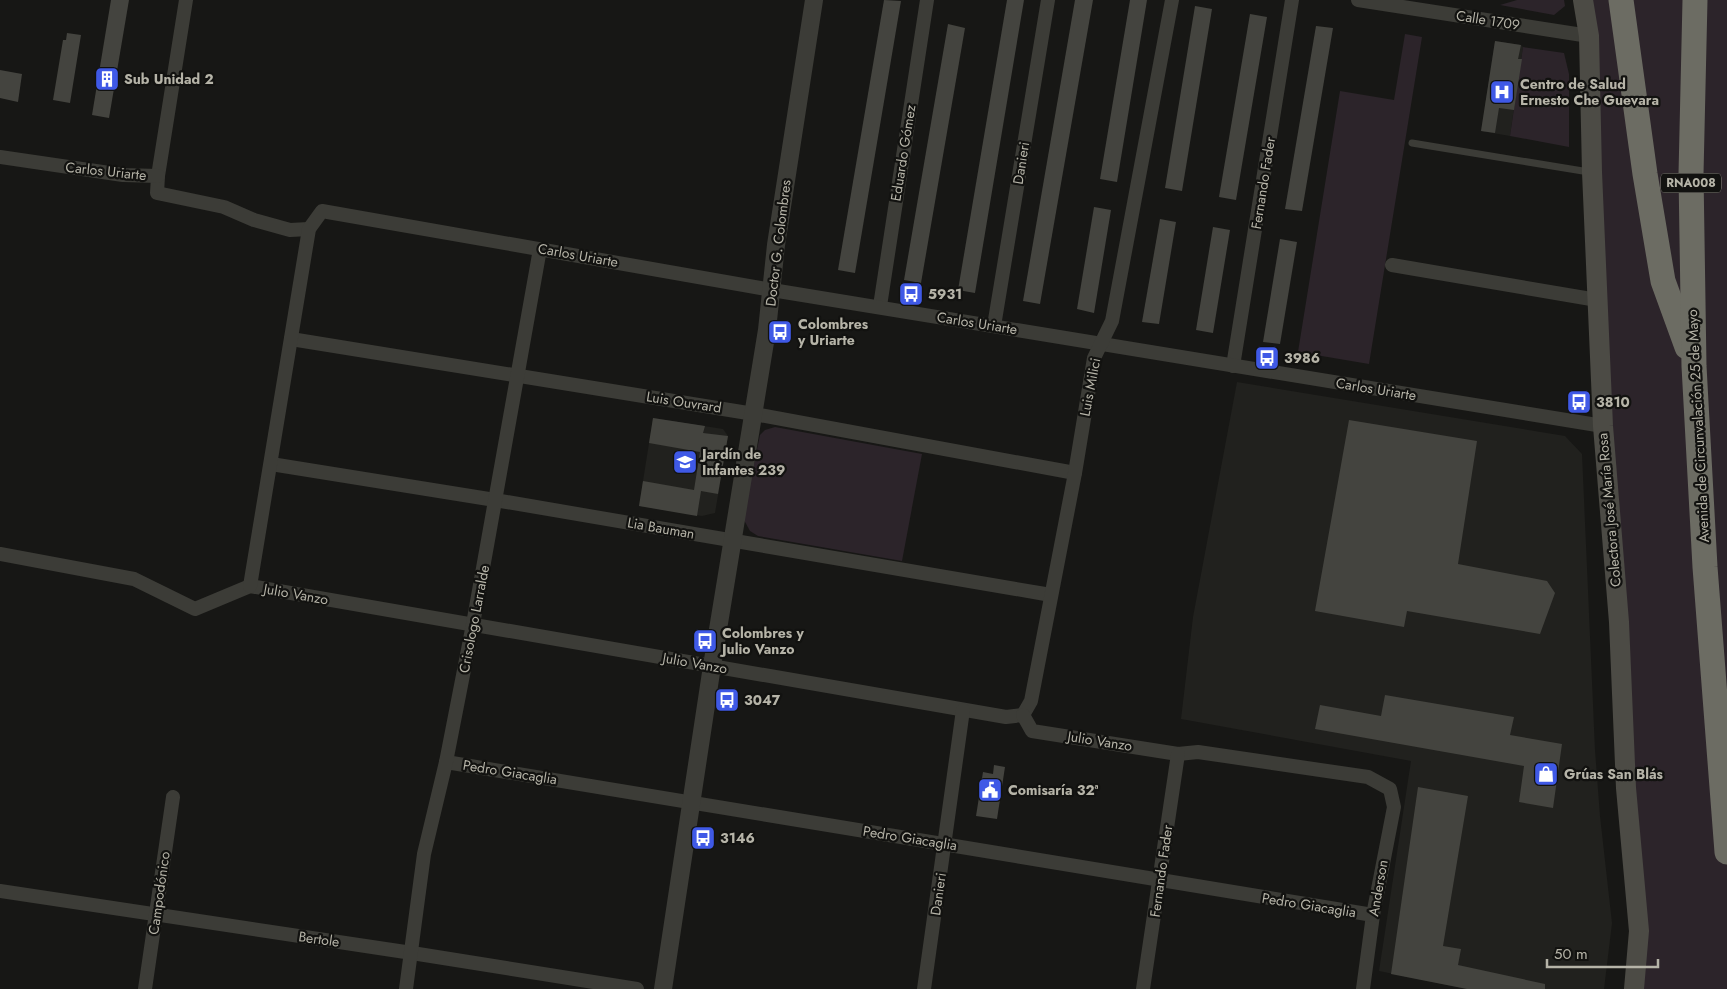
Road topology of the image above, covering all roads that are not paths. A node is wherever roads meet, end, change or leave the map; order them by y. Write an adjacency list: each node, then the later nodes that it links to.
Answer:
1 (186, 0): 15 (street)
2 (814, 0): 19 (street, Doctor G. Colombres)
3 (927, 0): 21 (street, Eduardo Gómez)
4 (1048, 0): 22 (street, Danieri)
5 (1172, 0): 24 (street, Luis Milici)
6 (1292, 0): 25 (street, Fernando Fader)
7 (1358, 0): 11 (street, Calle 1709)
8 (1583, 0): 11 (main road, Colectora José María Rosa)
9 (1621, 0): 26 (highway)
10 (1695, 0): 26 (highway, Avenida de Circunvalación 25 de Mayo / RNA008)
11 (1589, 36): 14 (main road, Colectora José María Rosa)
12 (1412, 142): 14 (lane)
13 (0, 157): 15 (street, Carlos Uriarte)
14 (1592, 172): 20 (main road, Colectora José María Rosa)
15 (158, 176): 16 (street, Carlos Uriarte)
16 (309, 229): 17 (street, Carlos Uriarte); 23 (street)
17 (540, 249): 19 (street, Carlos Uriarte); 27 (street, Crisologo Larralde)
18 (1392, 265): 20 (street)
19 (772, 290): 21 (street, Carlos Uriarte); 28 (street, Doctor G. Colombres)
20 (1597, 300): 29 (main road, Colectora José María Rosa)
21 (880, 306): 22 (street, Carlos Uriarte)
22 (994, 326): 24 (street, Carlos Uriarte)
23 (291, 338): 27 (street, Luis Ouvrard); 30 (street)
24 (1101, 343): 25 (street, Carlos Uriarte); 31 (street, Luis Milici)
25 (1233, 366): 29 (street, Carlos Uriarte)
26 (1694, 366): 47 (highway, Avenida de Circunvalación 25 de Mayo / RNA008)
27 (517, 375): 28 (street, Luis Ouvrard); 32 (street, Crisologo Larralde)
28 (754, 414): 31 (street, Luis Ouvrard); 33 (street, Doctor G. Colombres)
29 (1603, 426): 60 (main road, Colectora José María Rosa)
30 (271, 464): 32 (street, Lia Bauman); 35 (street)
31 (1075, 472): 36 (street, Luis Milici)
32 (496, 500): 33 (street, Lia Bauman); 37 (street, Crisologo Larralde)
33 (733, 540): 36 (street, Lia Bauman); 38 (street, Doctor G. Colombres)
34 (0, 554): 35 (street, Julio Vanzo)
35 (250, 586): 37 (street, Julio Vanzo)
36 (1051, 595): 40 (street, Luis Milici)
37 (473, 624): 38 (street, Julio Vanzo); 42 (street, Crisologo Larralde)
38 (712, 666): 39 (street, Julio Vanzo); 45 (street, Doctor G. Colombres)
39 (963, 710): 40 (street, Julio Vanzo); 46 (street, Danieri)
40 (1023, 715): 41 (street, Julio Vanzo)
41 (1178, 754): 43 (street, Julio Vanzo); 48 (street, Fernando Fader)
42 (446, 762): 45 (street, Pedro Giacaglia); 52 (street, Crisologo Larralde)
43 (1390, 789): 51 (street, Anderson)
44 (173, 797): 50 (street, Campodónico)
45 (692, 802): 46 (street, Pedro Giacaglia); 56 (street, Doctor G. Colombres)
46 (944, 844): 48 (street, Pedro Giacaglia); 57 (street, Danieri)
47 (1727, 852)
48 (1159, 880): 51 (street, Pedro Giacaglia); 58 (street, Fernando Fader)
49 (0, 891): 50 (street, Bertole)
50 (156, 915): 52 (street, Bertole); 53 (street, Campodónico)
51 (1373, 915): 59 (street, Anderson)
52 (412, 953): 54 (street, Crisologo Larralde); 55 (street, Bertole)
53 (145, 989)
54 (406, 989)
55 (637, 989)
56 (663, 989)
57 (924, 989)
58 (1143, 989)
59 (1363, 989)
60 (1634, 989)

